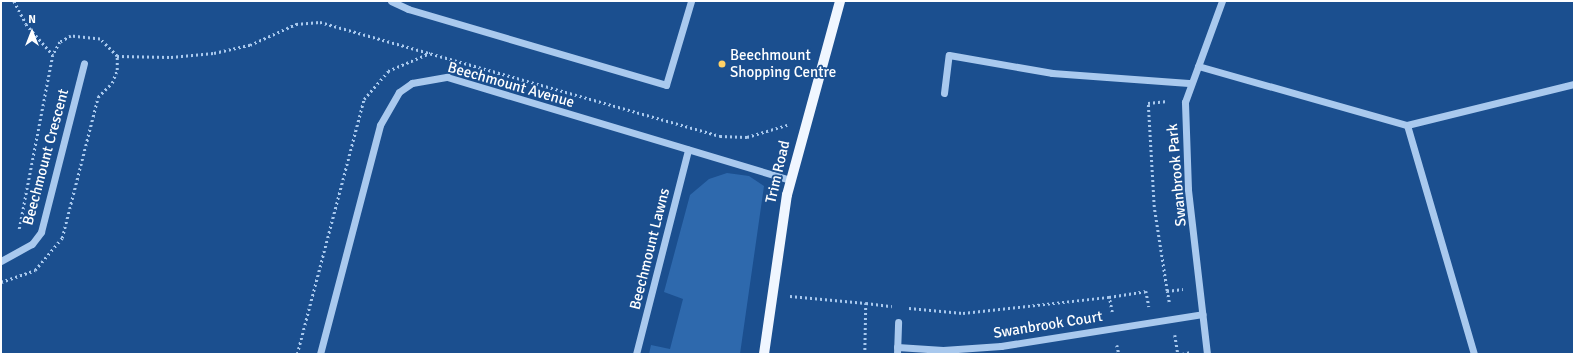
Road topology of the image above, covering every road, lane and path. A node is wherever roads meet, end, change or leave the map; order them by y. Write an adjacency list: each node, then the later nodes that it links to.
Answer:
1 (14, 1): 6 (path)
2 (392, 1): 3 (street)
3 (691, 1)
4 (840, 1): 15 (main road, Trim Road)
5 (1222, 1): 8 (street, Swanbrook Park)
6 (53, 55)
7 (84, 63): 16 (street, Beechmount Crescent)
8 (1198, 66): 9 (street, Swanbrook Park); 13 (street)
9 (1189, 83): 11 (street); 12 (street, Swanbrook Park)
10 (1574, 84): 13 (street)
11 (944, 93)
12 (1186, 100): 17 (path); 23 (street, Swanbrook Park)
13 (1408, 125): 31 (street)
14 (688, 150): 15 (street, Beechmount Avenue); 26 (street, Beechmount Avenue); 27 (street, Beechmount Lawns)
15 (790, 180): 28 (main road, Trim Road)
16 (1, 261)
17 (1167, 291)
18 (788, 296): 20 (path)
19 (1109, 297): 22 (path)
20 (866, 303): 21 (path); 29 (path)
21 (897, 307)
22 (904, 308)
23 (1202, 314): 25 (street, Swanbrook Court); 30 (street, Swanbrook Park)
24 (898, 322): 25 (street)
25 (897, 351)
26 (320, 354)
27 (636, 354)
28 (764, 354)
29 (865, 354)
30 (1207, 354)
31 (1474, 354)

